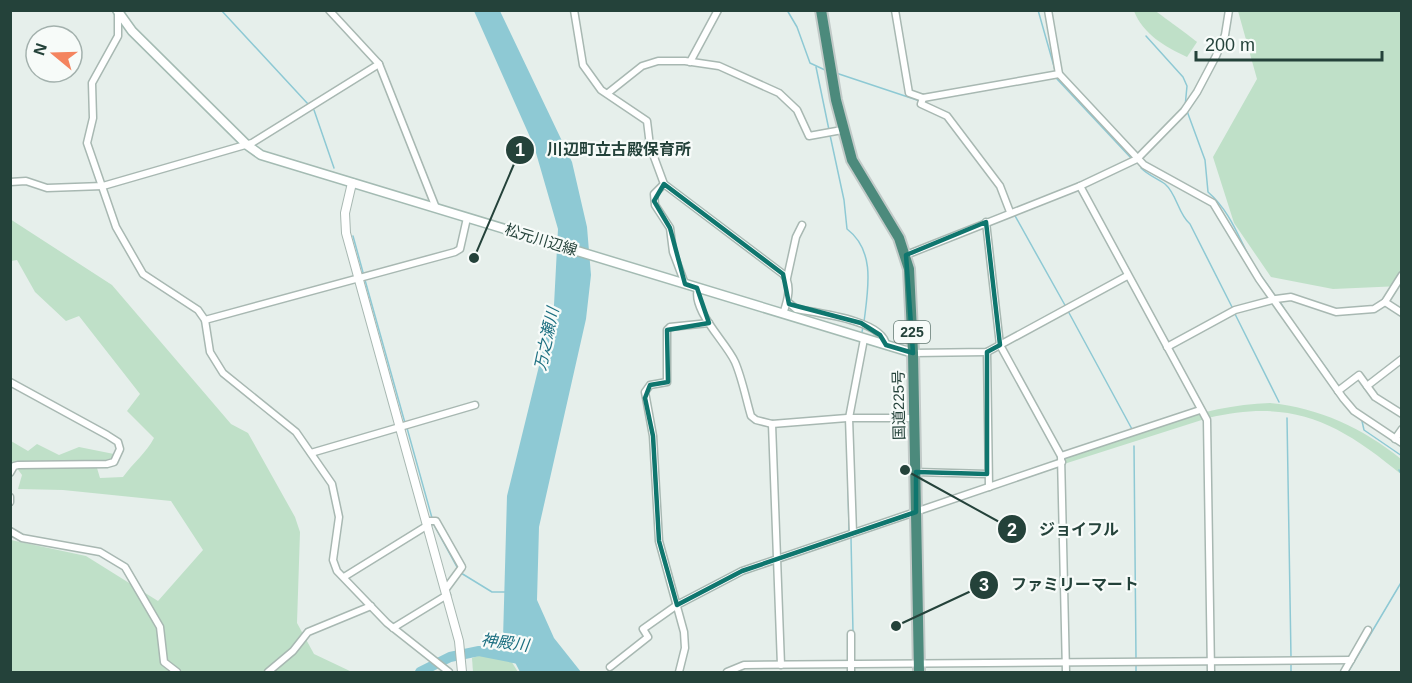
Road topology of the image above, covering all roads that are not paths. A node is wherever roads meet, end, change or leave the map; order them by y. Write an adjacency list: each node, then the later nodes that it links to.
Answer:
1 (328, 10): 10 (street)
2 (574, 10): 12 (street)
3 (718, 10): 9 (street)
4 (821, 10): 14 (highway, 国道225号 / 225)
5 (895, 10): 13 (street)
6 (1048, 10): 11 (street)
7 (1230, 10): 16 (street)
8 (118, 11): 15 (main road, 松元川辺線); 20 (street)
9 (690, 62): 12 (street); 14 (street)
10 (379, 64): 15 (street); 22 (street)
11 (1059, 75): 13 (street); 16 (street)
12 (608, 93): 19 (street)
13 (922, 100): 23 (street)
14 (842, 130): 27 (highway, 国道225号 / 225)
15 (247, 145): 18 (main road, 松元川辺線); 20 (street)
16 (1137, 159): 21 (street); 34 (street)
17 (10, 182): 20 (street)
18 (352, 183): 22 (main road, 松元川辺線); 29 (street)
19 (664, 184): 31 (street); 32 (street)
20 (103, 186): 39 (street)
21 (1080, 186): 23 (street); 30 (street)
22 (436, 208): 24 (main road, 松元川辺線)
23 (1012, 211): 25 (street)
24 (467, 218): 29 (street); 32 (main road, 松元川辺線)
25 (986, 222): 27 (street); 43 (street)
26 (802, 225): 31 (street)
27 (906, 255): 46 (highway, 国道225号 / 225)
28 (1401, 275): 35 (street)
29 (362, 276): 39 (street); 57 (street)
30 (1127, 276): 43 (street); 44 (street)
31 (787, 278): 36 (street)
32 (685, 284): 33 (main road, 松元川辺線)
33 (698, 288): 38 (main road, 松元川辺線); 40 (street)
34 (1276, 299): 35 (street); 44 (street); 50 (street)
35 (1385, 302): 37 (street)
36 (789, 303): 38 (street); 42 (street)
37 (1401, 313)
38 (783, 314): 41 (main road, 松元川辺線)
39 (205, 320): 61 (street)
40 (709, 323): 56 (street); 76 (street)
41 (864, 339): 42 (main road, 松元川辺線); 54 (street)
42 (886, 345): 46 (main road, 松元川辺線)
43 (1000, 345): 45 (street); 62 (street)
44 (1167, 347): 52 (street)
45 (987, 352): 46 (street); 65 (street)
46 (913, 353): 55 (highway, 国道225号 / 225)
47 (1401, 359): 49 (street)
48 (10, 382): 64 (street)
49 (1367, 386): 50 (street); 53 (street)
50 (1338, 391): 59 (street)
51 (475, 405): 57 (street)
52 (1200, 410): 62 (street); 81 (street)
53 (1401, 414)
54 (848, 418): 55 (street); 56 (street); 72 (street)
55 (915, 418): 63 (highway, 国道225号 / 225)
56 (772, 424): 73 (street)
57 (404, 426): 61 (street); 70 (street)
58 (1401, 429): 59 (street)
59 (1395, 439): 60 (street)
60 (1401, 443)
61 (311, 453): 74 (street)
62 (1061, 459): 66 (street); 83 (street)
63 (916, 472): 65 (street); 69 (highway, 国道225号 / 225)
64 (10, 473)
65 (987, 474): 66 (street)
66 (989, 487): 69 (street)
67 (10, 497): 68 (street)
68 (10, 502)
69 (916, 512): 72 (street); 87 (highway, 国道225号 / 225)
70 (430, 522): 74 (street); 75 (street); 75 (street)
71 (10, 531): 88 (street)
72 (853, 533): 73 (street)
73 (778, 558): 76 (street); 85 (street)
74 (344, 577): 77 (street)
75 (446, 593): 78 (street); 91 (street)
76 (677, 605): 86 (street); 92 (street)
77 (371, 606): 78 (street); 89 (street)
78 (393, 628): 90 (street)
79 (1368, 630): 82 (street)
80 (851, 634): 84 (street)
81 (1211, 660): 82 (street); 83 (street); 96 (street)
82 (1351, 660): 97 (street)
83 (1066, 662): 87 (street); 95 (street)
84 (853, 664): 85 (street); 87 (street); 94 (street)
85 (781, 665): 93 (street)
86 (610, 667)
87 (919, 667)
88 (177, 672)
89 (268, 672)
90 (449, 672)
91 (462, 672)
92 (679, 672)
93 (727, 672)
94 (851, 672)
95 (1066, 672)
96 (1211, 672)
97 (1344, 672)

